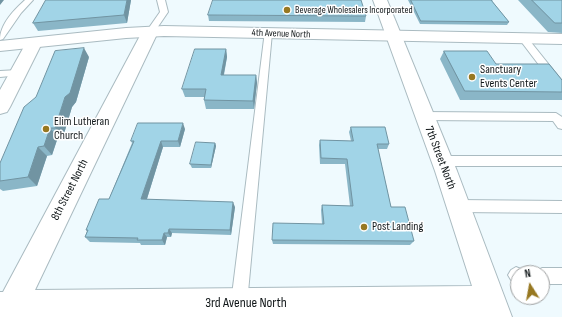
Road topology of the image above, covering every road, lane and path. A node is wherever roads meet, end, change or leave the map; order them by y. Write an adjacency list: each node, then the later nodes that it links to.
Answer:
1 (29, 0): 7 (lane)
2 (161, 0): 4 (lane)
3 (380, 0): 6 (street, 7th Street North)
4 (150, 32): 5 (street, 4th Avenue North); 10 (street, 4th Avenue North); 26 (street, 8th Street North)
5 (268, 33): 6 (street, 4th Avenue North); 24 (lane)
6 (393, 36): 8 (street, 4th Avenue North); 16 (street, 7th Street North)
7 (0, 37)
8 (523, 38): 9 (street, 4th Avenue North); 14 (lane)
9 (562, 39)
10 (34, 43): 11 (street, 4th Avenue North); 12 (street)
11 (0, 46)
12 (18, 73): 13 (lane); 15 (street)
13 (0, 74)
14 (562, 88)
15 (0, 107)
16 (424, 116): 17 (lane); 18 (street, 7th Street North)
17 (560, 119)
18 (442, 161): 19 (lane); 20 (street, 7th Street North)
19 (562, 161)
20 (458, 206): 21 (lane); 25 (street, 7th Street North)
21 (562, 207)
22 (550, 276): 23 (lane)
23 (562, 276)
24 (238, 303): 25 (street, 3rd Avenue North); 26 (street, 3rd Avenue North)
25 (495, 309)
26 (6, 310)

